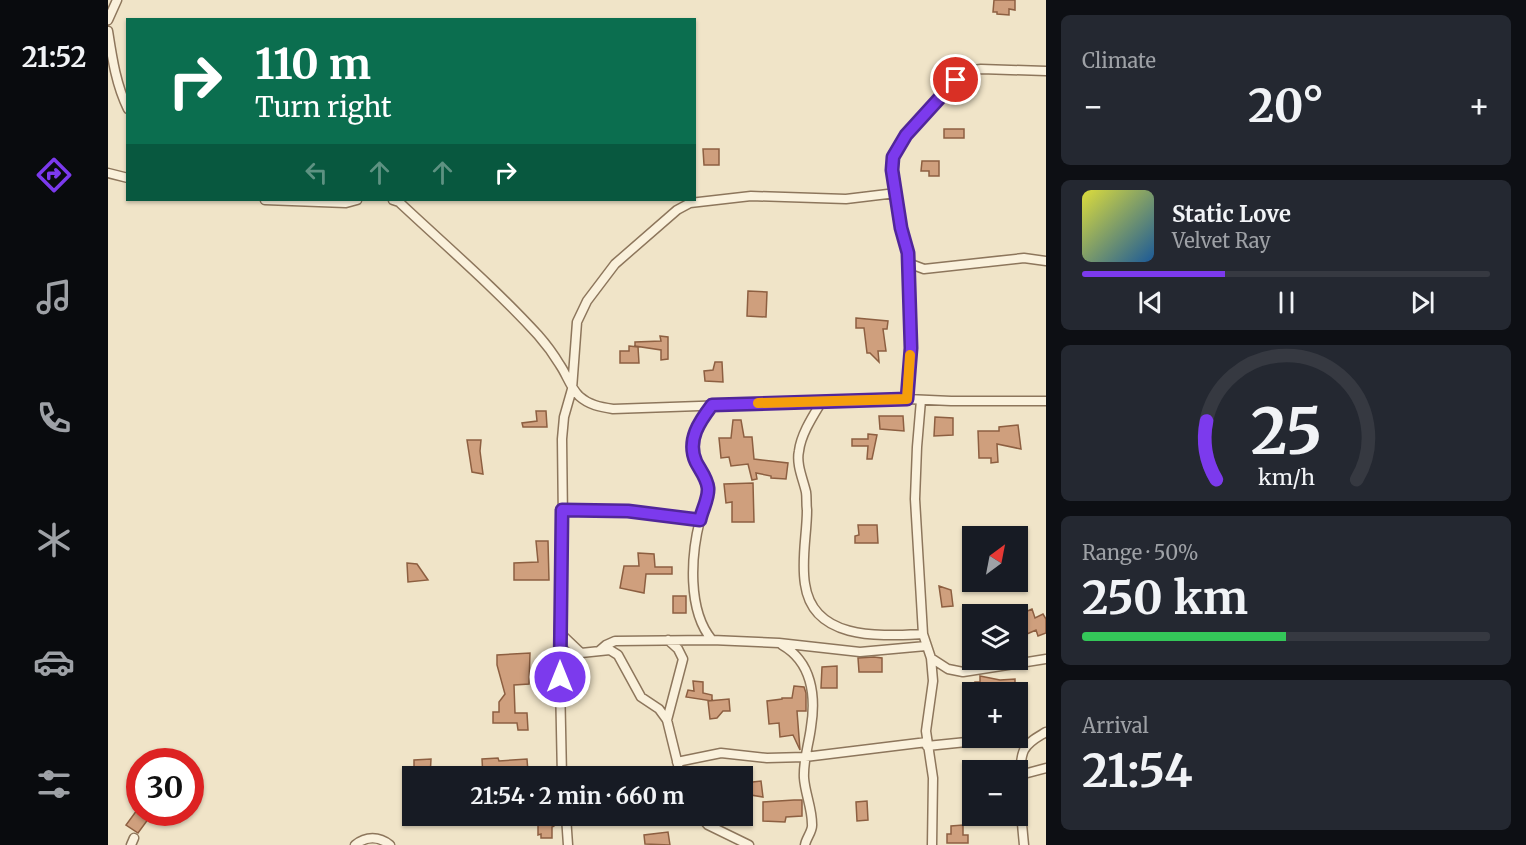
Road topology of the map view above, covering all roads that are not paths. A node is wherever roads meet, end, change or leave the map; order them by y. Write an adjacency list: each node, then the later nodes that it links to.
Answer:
1 (117, 0): 2 (street)
2 (108, 20)
3 (108, 31): 5 (street)
4 (1046, 71): 8 (street)
5 (126, 104)
6 (108, 173): 7 (street)
7 (126, 178)
8 (896, 193): 13 (street); 14 (street)
9 (286, 201): 10 (street)
10 (352, 201)
11 (396, 201): 14 (street)
12 (1046, 261): 13 (street)
13 (908, 263): 15 (street)
14 (573, 389): 19 (street); 20 (street)
15 (907, 399): 16 (street); 17 (street)
16 (921, 400): 18 (street); 23 (street)
17 (822, 401): 19 (street); 23 (street)
18 (1046, 401)
19 (712, 405): 21 (street)
20 (562, 510): 21 (street); 22 (street)
21 (700, 520): 25 (street)
22 (559, 632): 28 (street); 38 (street)
23 (923, 634): 27 (street)
24 (668, 640): 25 (street); 28 (street); 31 (street)
25 (712, 640): 26 (street)
26 (779, 643): 27 (street); 35 (street)
27 (926, 646): 29 (street)
28 (599, 651): 31 (street)
29 (931, 658): 30 (street); 34 (street)
30 (1046, 659)
31 (667, 720): 37 (street)
32 (1046, 732): 33 (street)
33 (1029, 743): 34 (street); 36 (street)
34 (927, 744): 35 (street); 50 (street)
35 (805, 757): 37 (street); 49 (street)
36 (1022, 760)
37 (677, 762): 39 (street)
38 (562, 766)
39 (678, 766)
40 (1046, 768): 41 (street)
41 (1028, 773)
42 (567, 826): 47 (street)
43 (710, 826): 48 (street)
44 (1023, 826): 51 (street)
45 (355, 845): 46 (street)
46 (390, 845)
47 (568, 845)
48 (749, 845)
49 (805, 845)
50 (932, 845)
51 (1024, 845)

